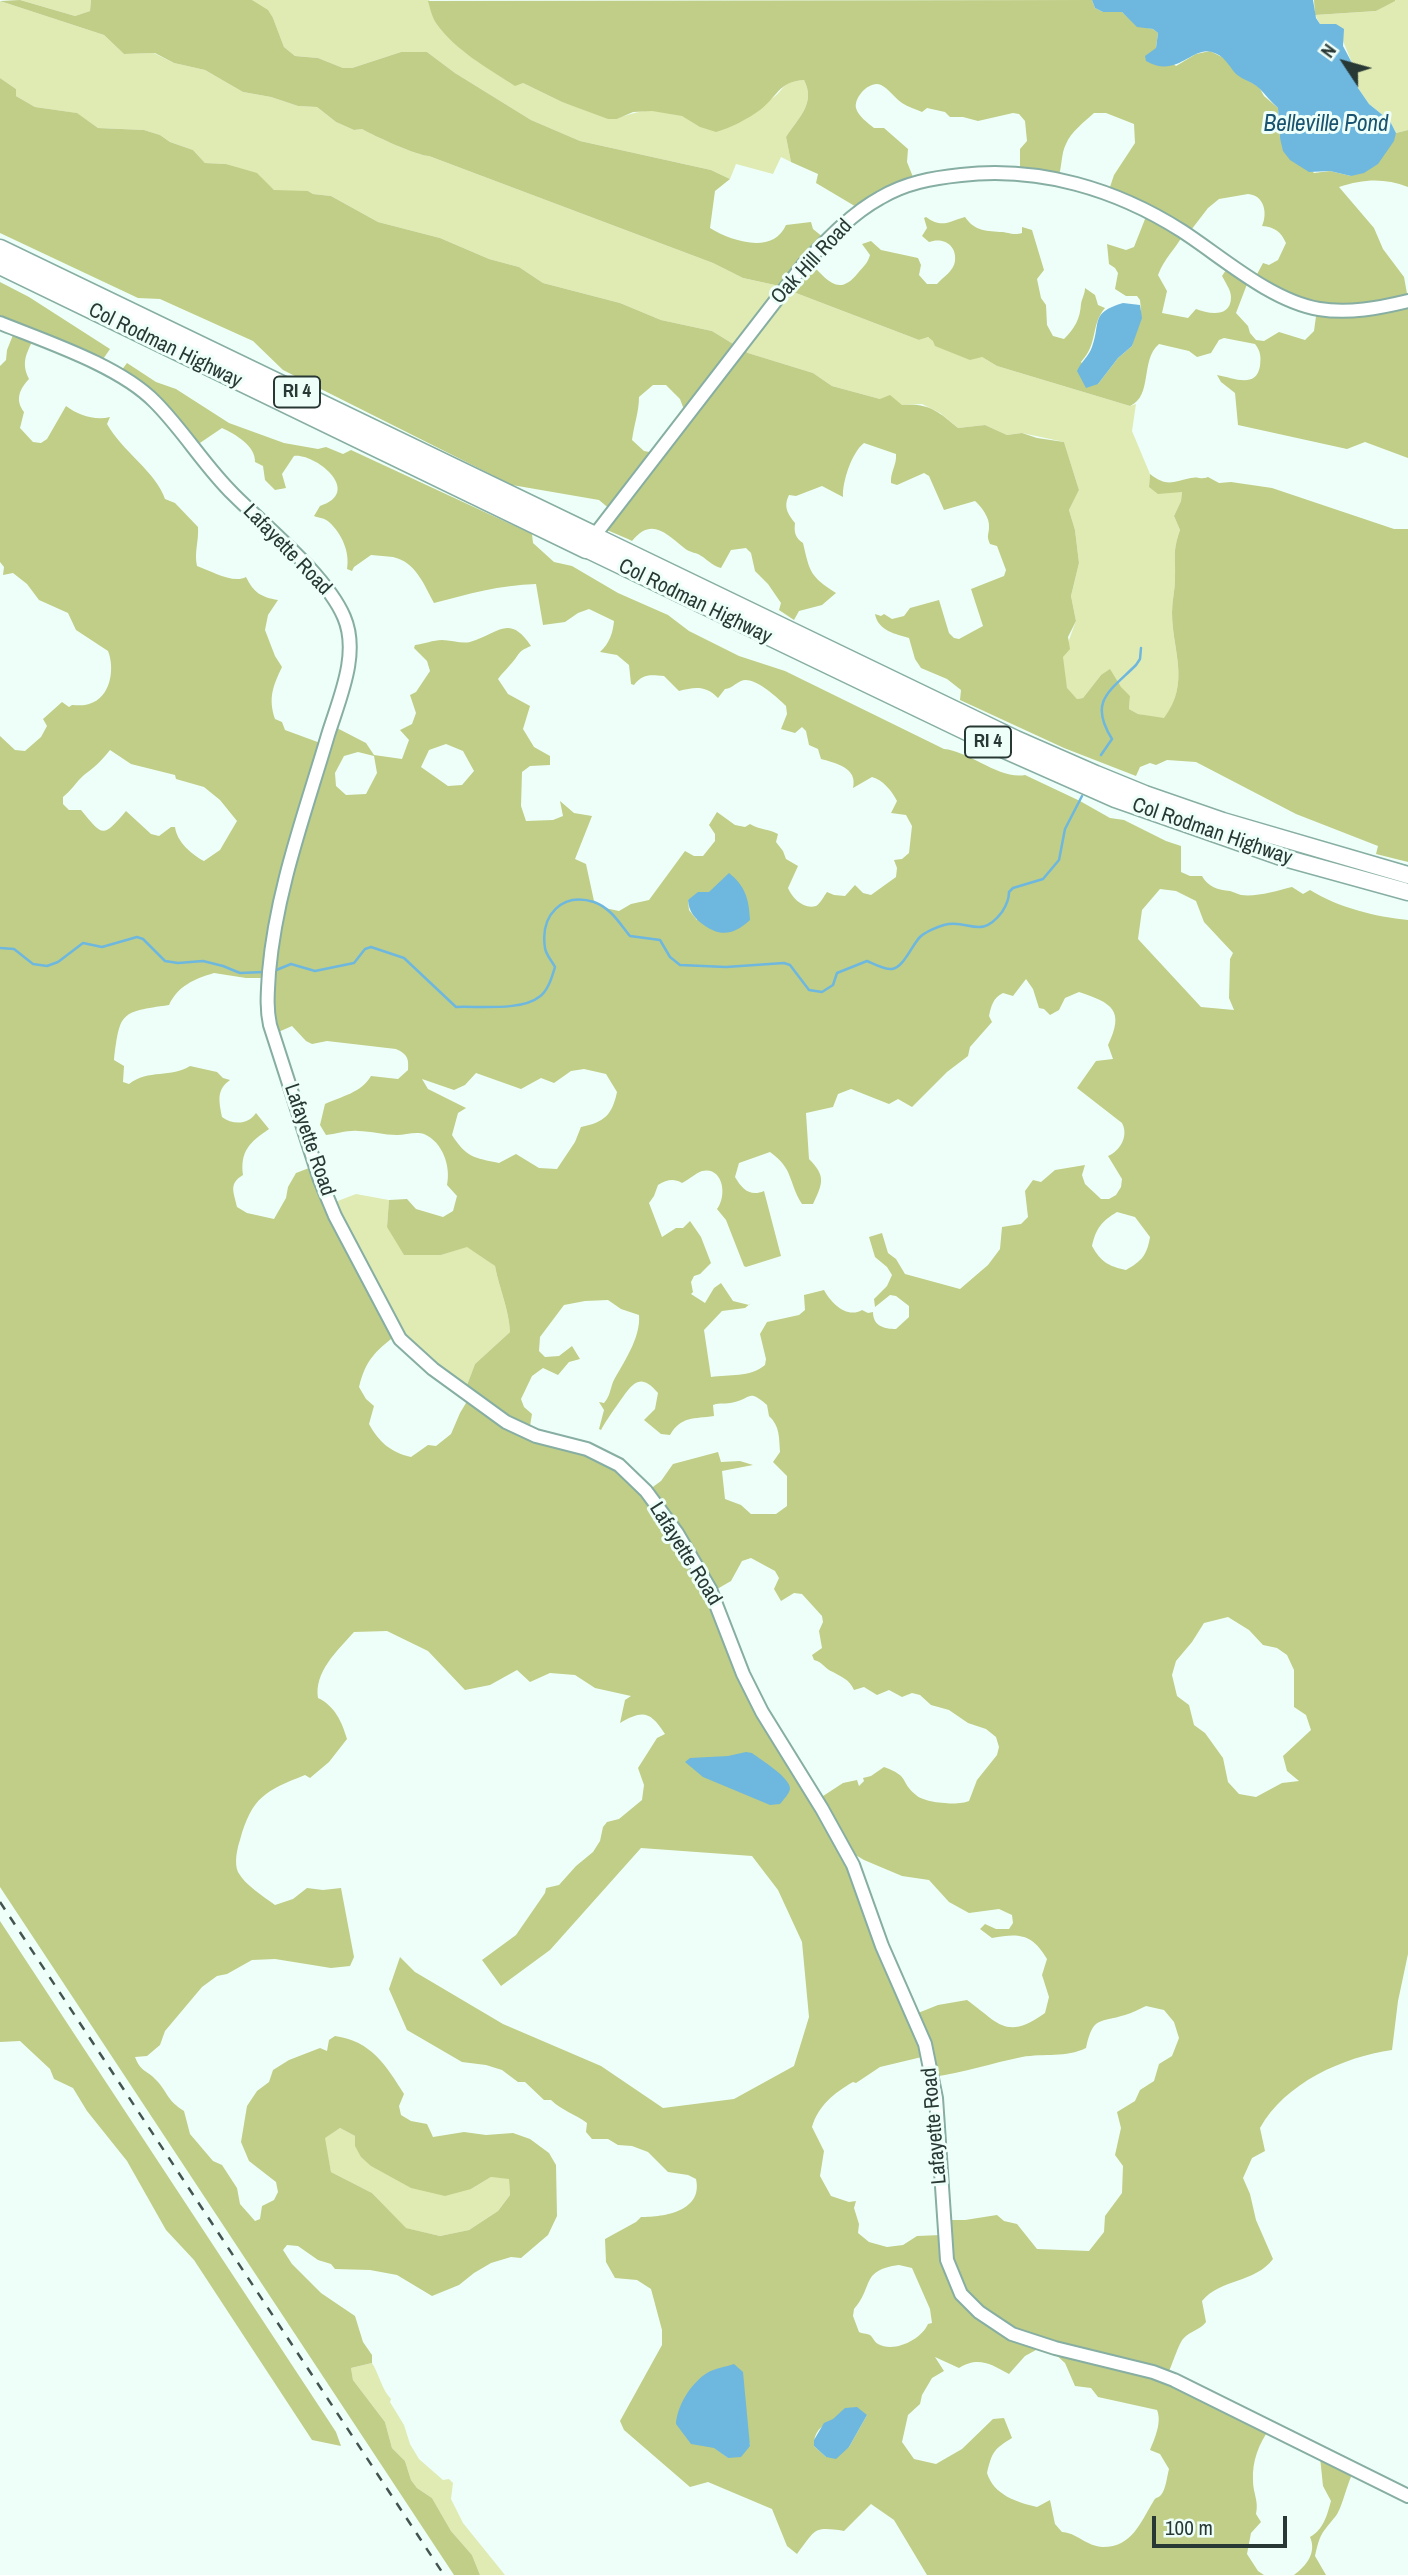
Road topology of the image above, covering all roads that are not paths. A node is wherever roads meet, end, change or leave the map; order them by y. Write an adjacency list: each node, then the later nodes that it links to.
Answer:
1 (0, 248): 5 (highway, Col Rodman Highway / RI 4)
2 (0, 265): 5 (highway, Col Rodman Highway / RI 4)
3 (1408, 301): 5 (street, Oak Hill Road)
4 (0, 323): 8 (street, Lafayette Road)
5 (589, 542): 6 (highway, Col Rodman Highway / RI 4); 7 (highway, Col Rodman Highway / RI 4)
6 (1408, 875)
7 (1408, 892)
8 (1408, 2496)

